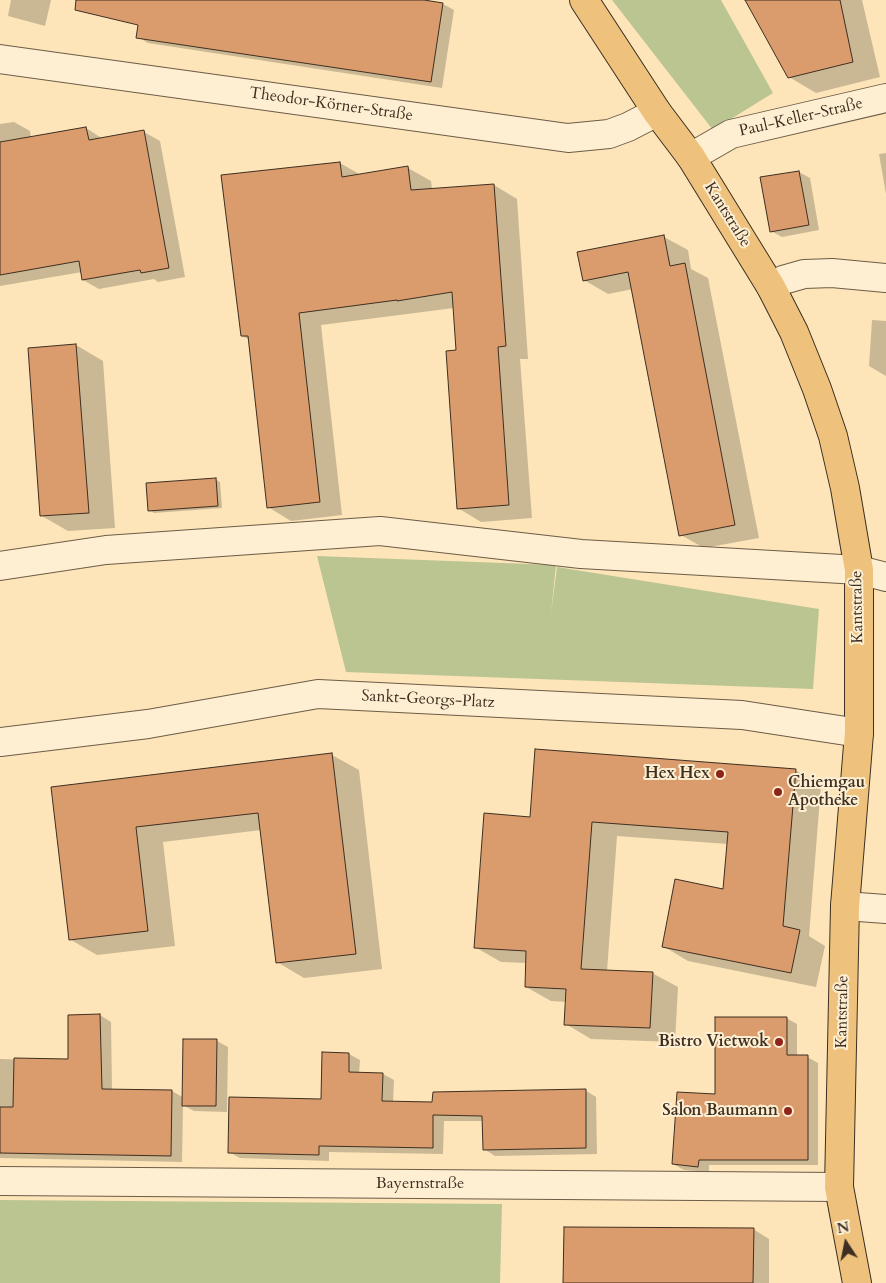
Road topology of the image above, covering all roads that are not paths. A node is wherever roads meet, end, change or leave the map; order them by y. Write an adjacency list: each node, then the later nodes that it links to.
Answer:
1 (584, 0): 4 (main road, Kantstraße)
2 (0, 59): 4 (street, Theodor-Körner-Straße)
3 (886, 98): 5 (street, Paul-Keller-Straße)
4 (657, 112): 5 (main road, Kantstraße)
5 (691, 157): 7 (main road, Kantstraße)
6 (886, 278): 7 (street)
7 (771, 287): 9 (main road, Kantstraße)
8 (0, 566): 9 (street)
9 (859, 570): 10 (street); 11 (main road, Kantstraße)
10 (886, 577)
11 (859, 733): 12 (street, Sankt-Georgs-Platz); 13 (main road, Kantstraße)
12 (0, 742)
13 (845, 906): 14 (street); 16 (main road, Kantstraße)
14 (886, 909)
15 (0, 1181): 16 (street, Bayernstraße)
16 (839, 1187): 17 (main road, Kantstraße)
17 (857, 1283)

